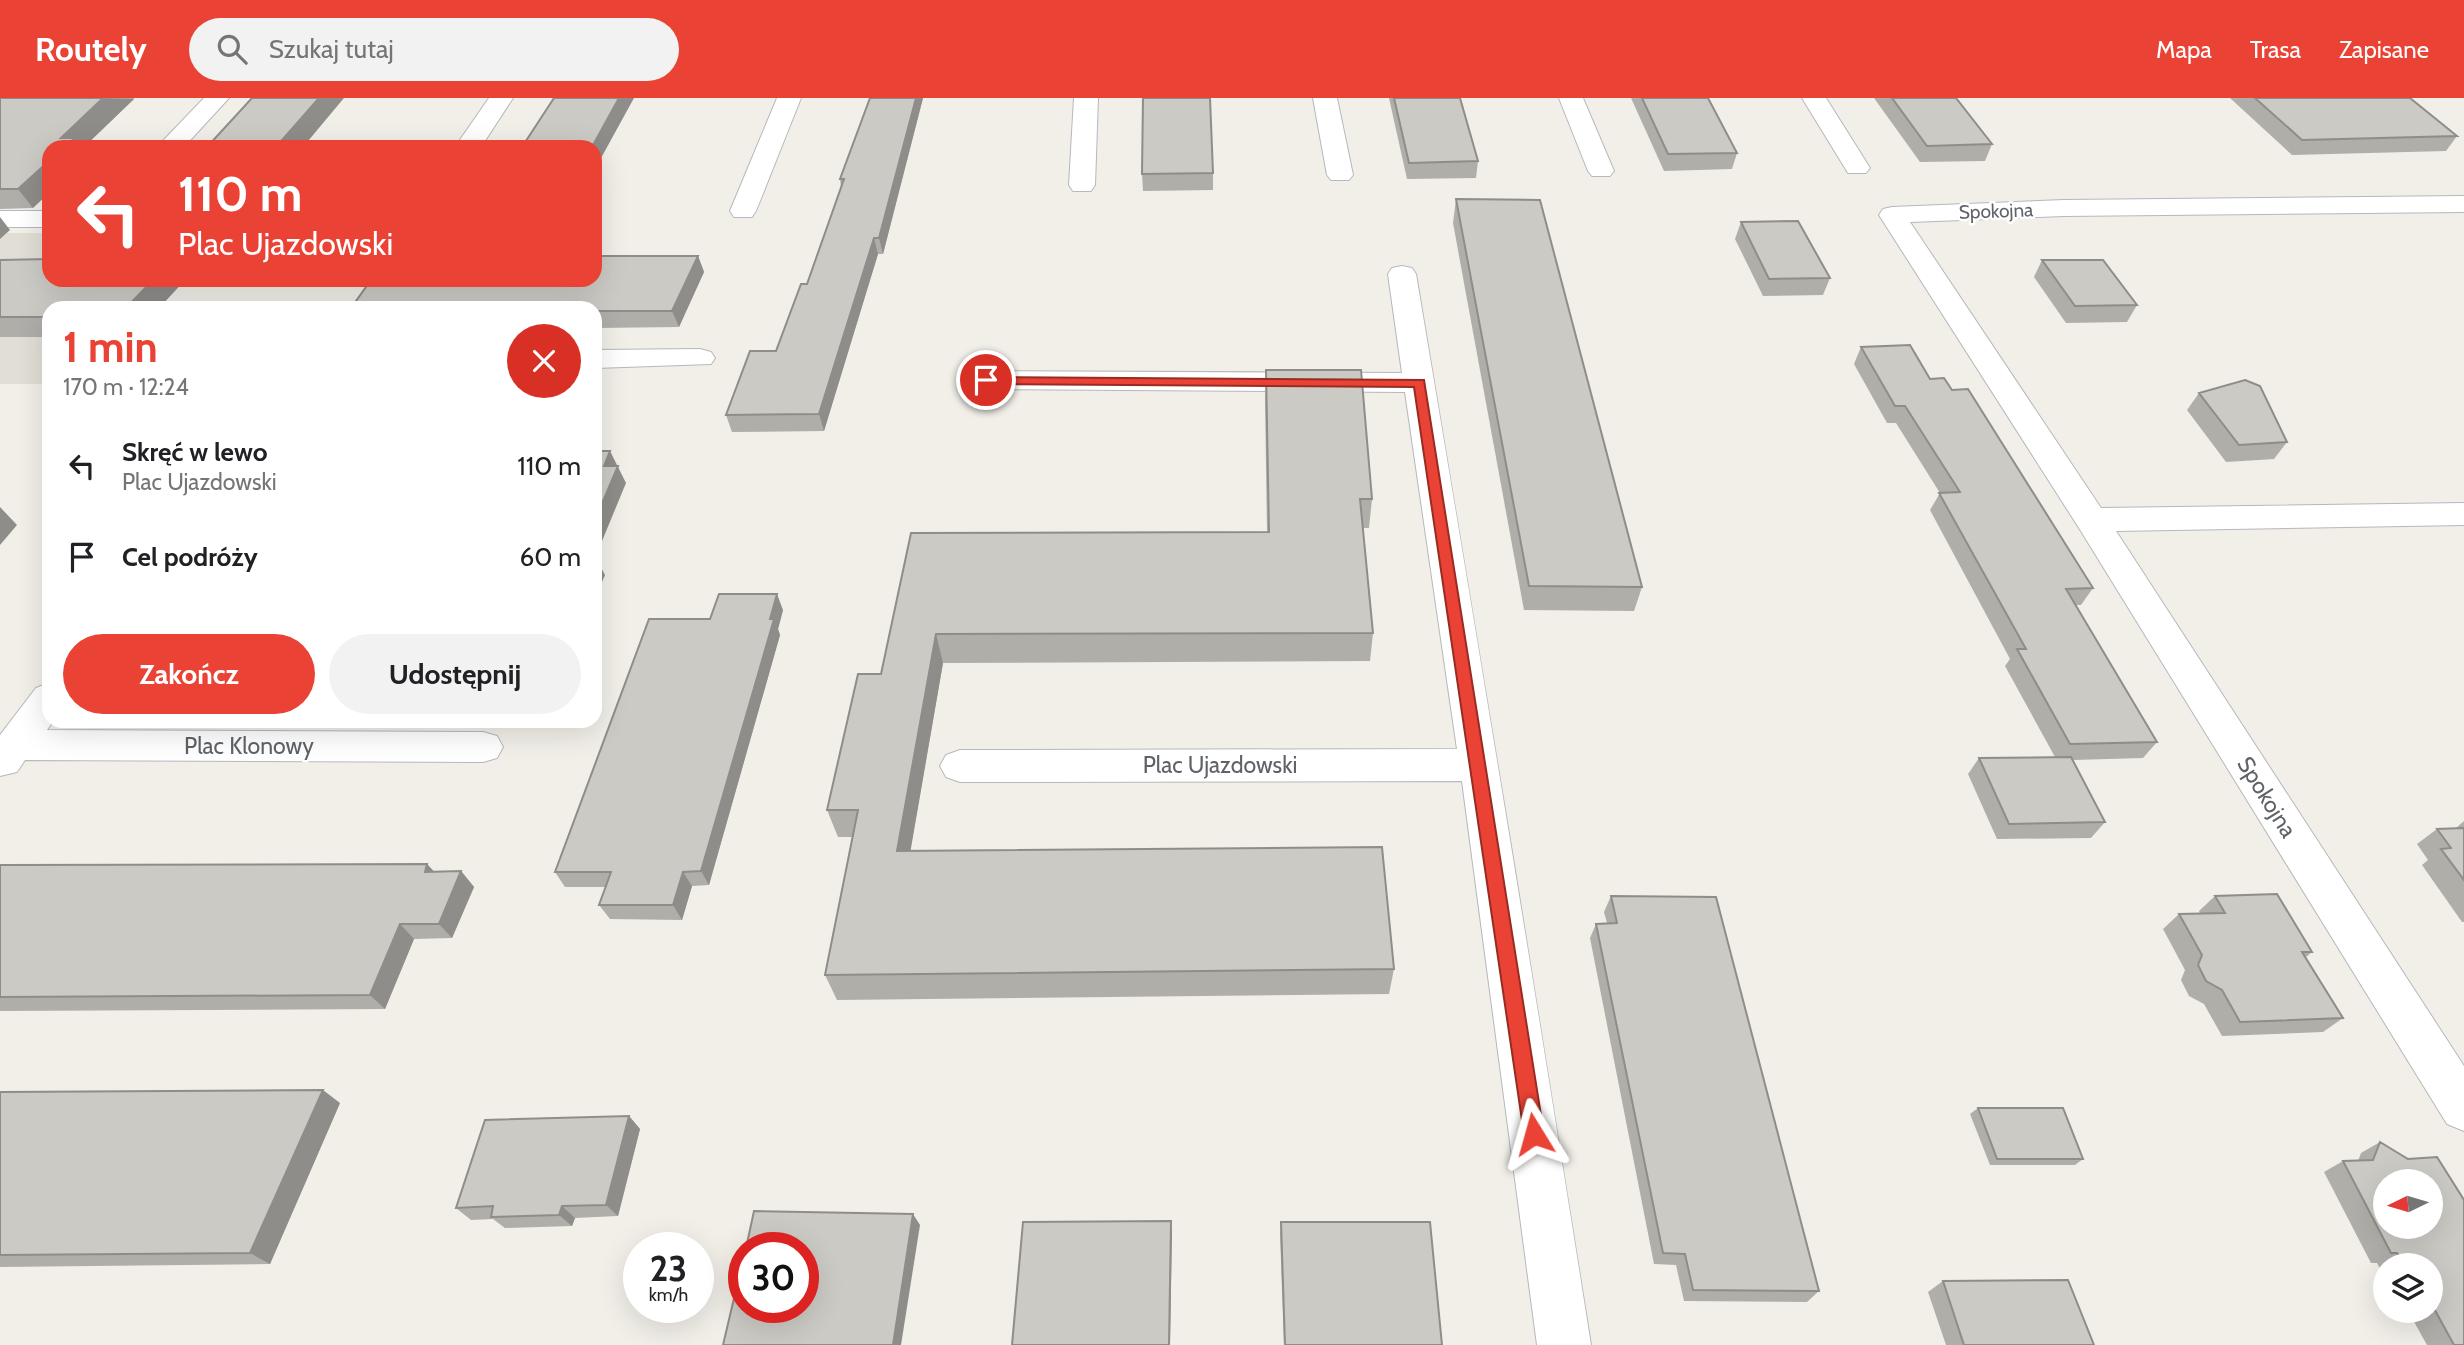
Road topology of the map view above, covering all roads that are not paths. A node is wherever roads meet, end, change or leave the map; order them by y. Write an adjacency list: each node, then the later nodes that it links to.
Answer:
1 (216, 98): 8 (street)
2 (501, 98): 9 (street)
3 (789, 98): 15 (street)
4 (1086, 98): 13 (street)
5 (1325, 98): 12 (street)
6 (1571, 98): 11 (street)
7 (1814, 98): 10 (street)
8 (177, 140)
9 (473, 140)
10 (1857, 168)
11 (1601, 172)
12 (1340, 174)
13 (1082, 185)
14 (2464, 204): 24 (street, Spokojna)
15 (743, 211)
16 (0, 219): 17 (street)
17 (42, 219)
18 (1402, 274): 22 (street)
19 (700, 358): 20 (street)
20 (602, 359)
21 (986, 380): 22 (street)
22 (1420, 383): 28 (street)
23 (2464, 514): 24 (street)
24 (2091, 520): 30 (street, Spokojna)
25 (42, 708): 27 (street)
26 (483, 747): 27 (street, Plac Klonowy)
27 (7, 755)
28 (1479, 765): 29 (street, Plac Ujazdowski); 31 (street)
29 (960, 766)
30 (2457, 1085)
31 (1564, 1345)

